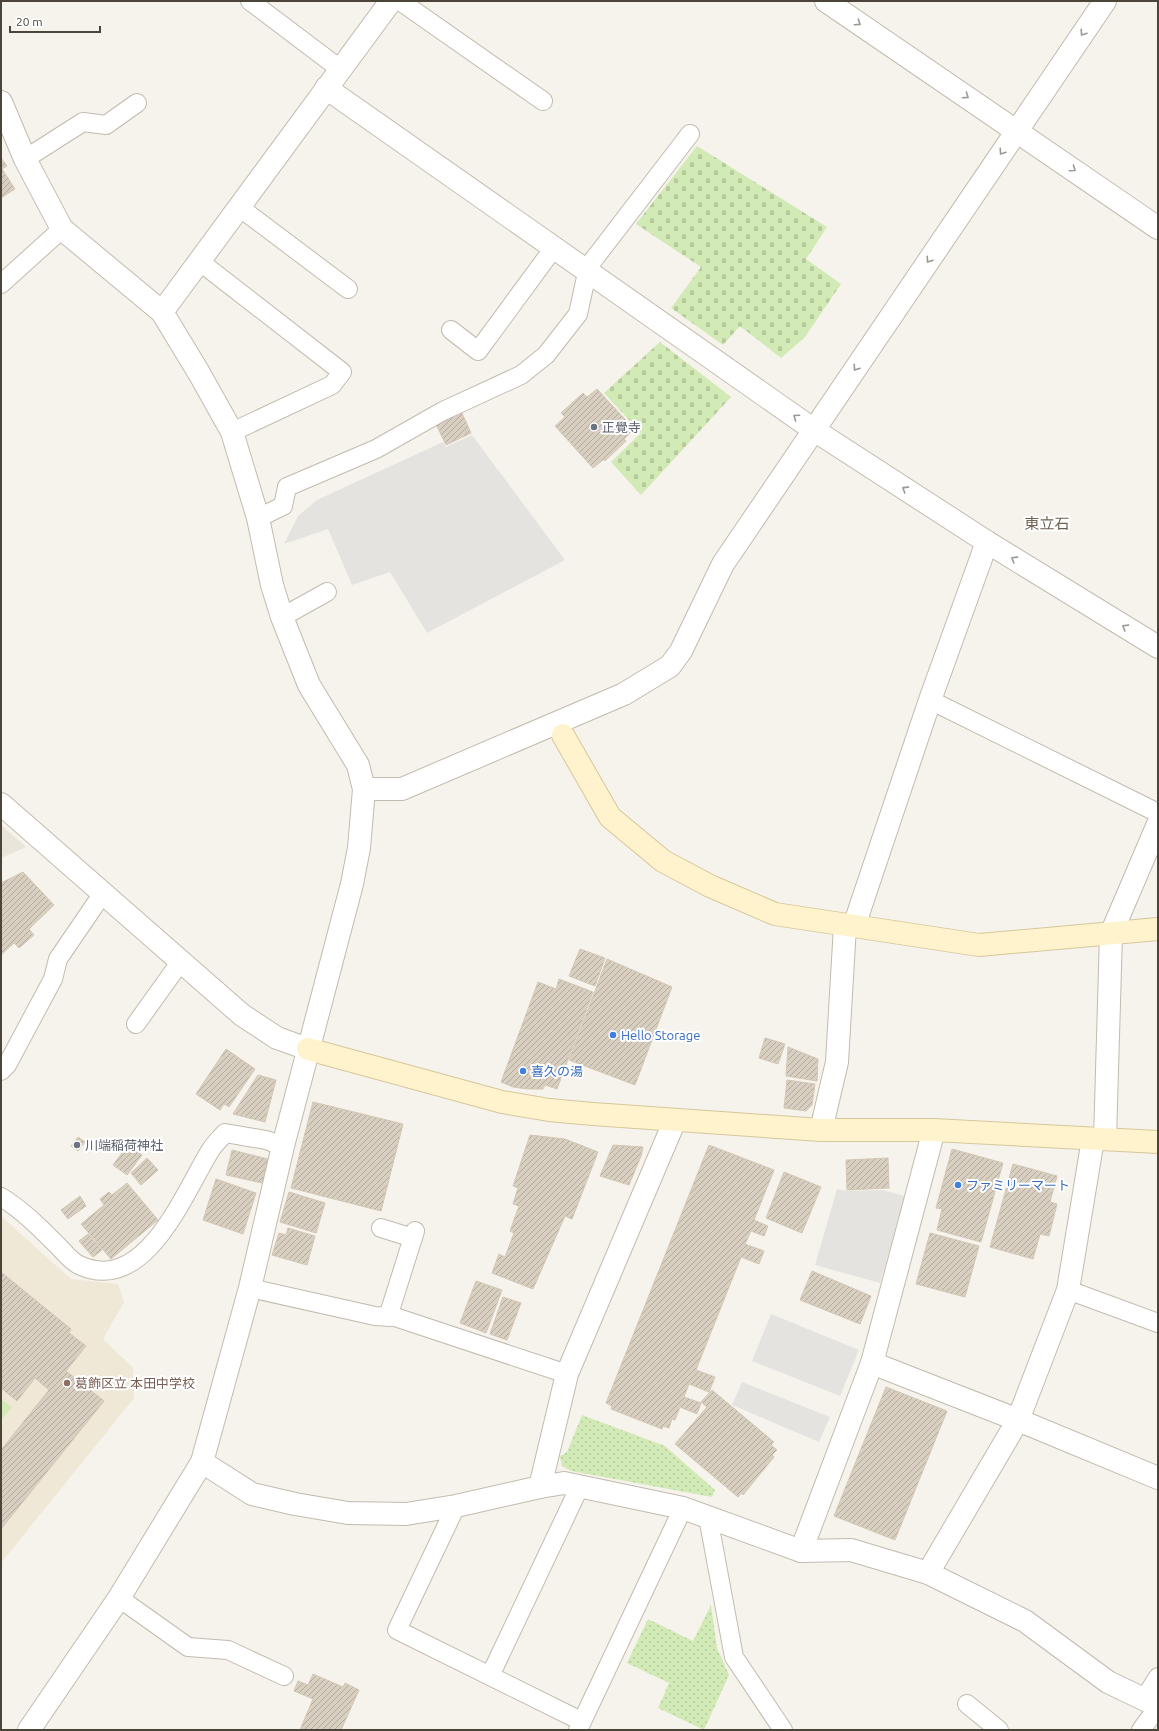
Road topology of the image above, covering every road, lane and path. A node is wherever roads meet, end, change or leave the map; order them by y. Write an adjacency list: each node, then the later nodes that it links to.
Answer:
1 (250, 1): 5 (lane)
2 (826, 1): 10 (street, one-way to 10)
3 (1105, 1): 10 (street, one-way to 10)
4 (388, 3): 5 (street); 7 (lane)
5 (340, 69): 6 (street)
6 (326, 88): 13 (street); 16 (street)
7 (543, 101)
8 (1, 102): 12 (street)
9 (137, 103): 12 (lane)
10 (1017, 131): 14 (street, one-way to 14); 23 (street, one-way to 23)
11 (690, 134): 18 (lane)
12 (25, 159): 15 (street)
13 (239, 207): 17 (street); 20 (lane)
14 (1158, 228)
15 (62, 229): 19 (lane); 21 (street)
16 (553, 249): 18 (street); 22 (lane)
17 (199, 262): 21 (street); 24 (lane)
18 (587, 273): 23 (street, one-way to 18); 25 (lane)
19 (1, 284)
20 (348, 289)
21 (162, 312): 24 (street)
22 (451, 330)
23 (814, 430): 26 (street, one-way to 23); 31 (street)
24 (232, 432): 25 (street)
25 (258, 518): 28 (street)
26 (987, 542): 29 (street, one-way to 26); 30 (street)
27 (328, 592): 28 (lane)
28 (282, 617): 32 (street)
29 (1158, 648)
30 (930, 700): 34 (lane); 37 (street)
31 (560, 729): 32 (street); 37 (street)
32 (364, 789): 42 (street)
33 (1, 804): 36 (street)
34 (1158, 813)
35 (1158, 824): 39 (street)
36 (103, 893): 40 (street); 43 (lane)
37 (849, 926): 39 (street); 45 (street)
38 (1158, 930): 39 (street)
39 (1111, 934): 47 (street)
40 (181, 961): 41 (lane); 42 (street)
41 (136, 1024)
42 (308, 1049): 44 (street); 49 (street)
43 (1, 1071)
44 (675, 1120): 45 (street); 57 (street)
45 (821, 1130): 46 (street)
46 (934, 1130): 47 (street); 56 (street)
47 (1099, 1139): 48 (street); 53 (street)
48 (1158, 1142)
49 (283, 1146): 50 (lane); 52 (street)
50 (1, 1197)
51 (381, 1228): 54 (lane)
52 (250, 1288): 54 (lane); 59 (street)
53 (1068, 1290): 55 (lane); 58 (street)
54 (388, 1317): 57 (lane)
55 (1158, 1323)
56 (872, 1363): 58 (street); 66 (street)
57 (567, 1374): 62 (street)
58 (1018, 1420): 60 (street); 67 (street)
59 (202, 1462): 63 (street); 68 (street)
60 (1158, 1478)
61 (580, 1486): 62 (street); 64 (street); 70 (lane)
62 (540, 1487): 63 (street)
63 (456, 1506): 70 (lane)
64 (683, 1508): 65 (street); 74 (lane)
65 (708, 1517): 66 (street); 75 (lane)
66 (801, 1551): 67 (street)
67 (928, 1573): 73 (street)
68 (119, 1598): 69 (lane); 76 (street)
69 (284, 1676)
70 (490, 1676): 74 (lane)
71 (1158, 1677): 73 (lane)
72 (967, 1704): 77 (lane)
73 (1153, 1704): 78 (lane)
74 (579, 1726)
75 (780, 1728)
76 (29, 1730)
77 (999, 1730)
78 (1141, 1730)

